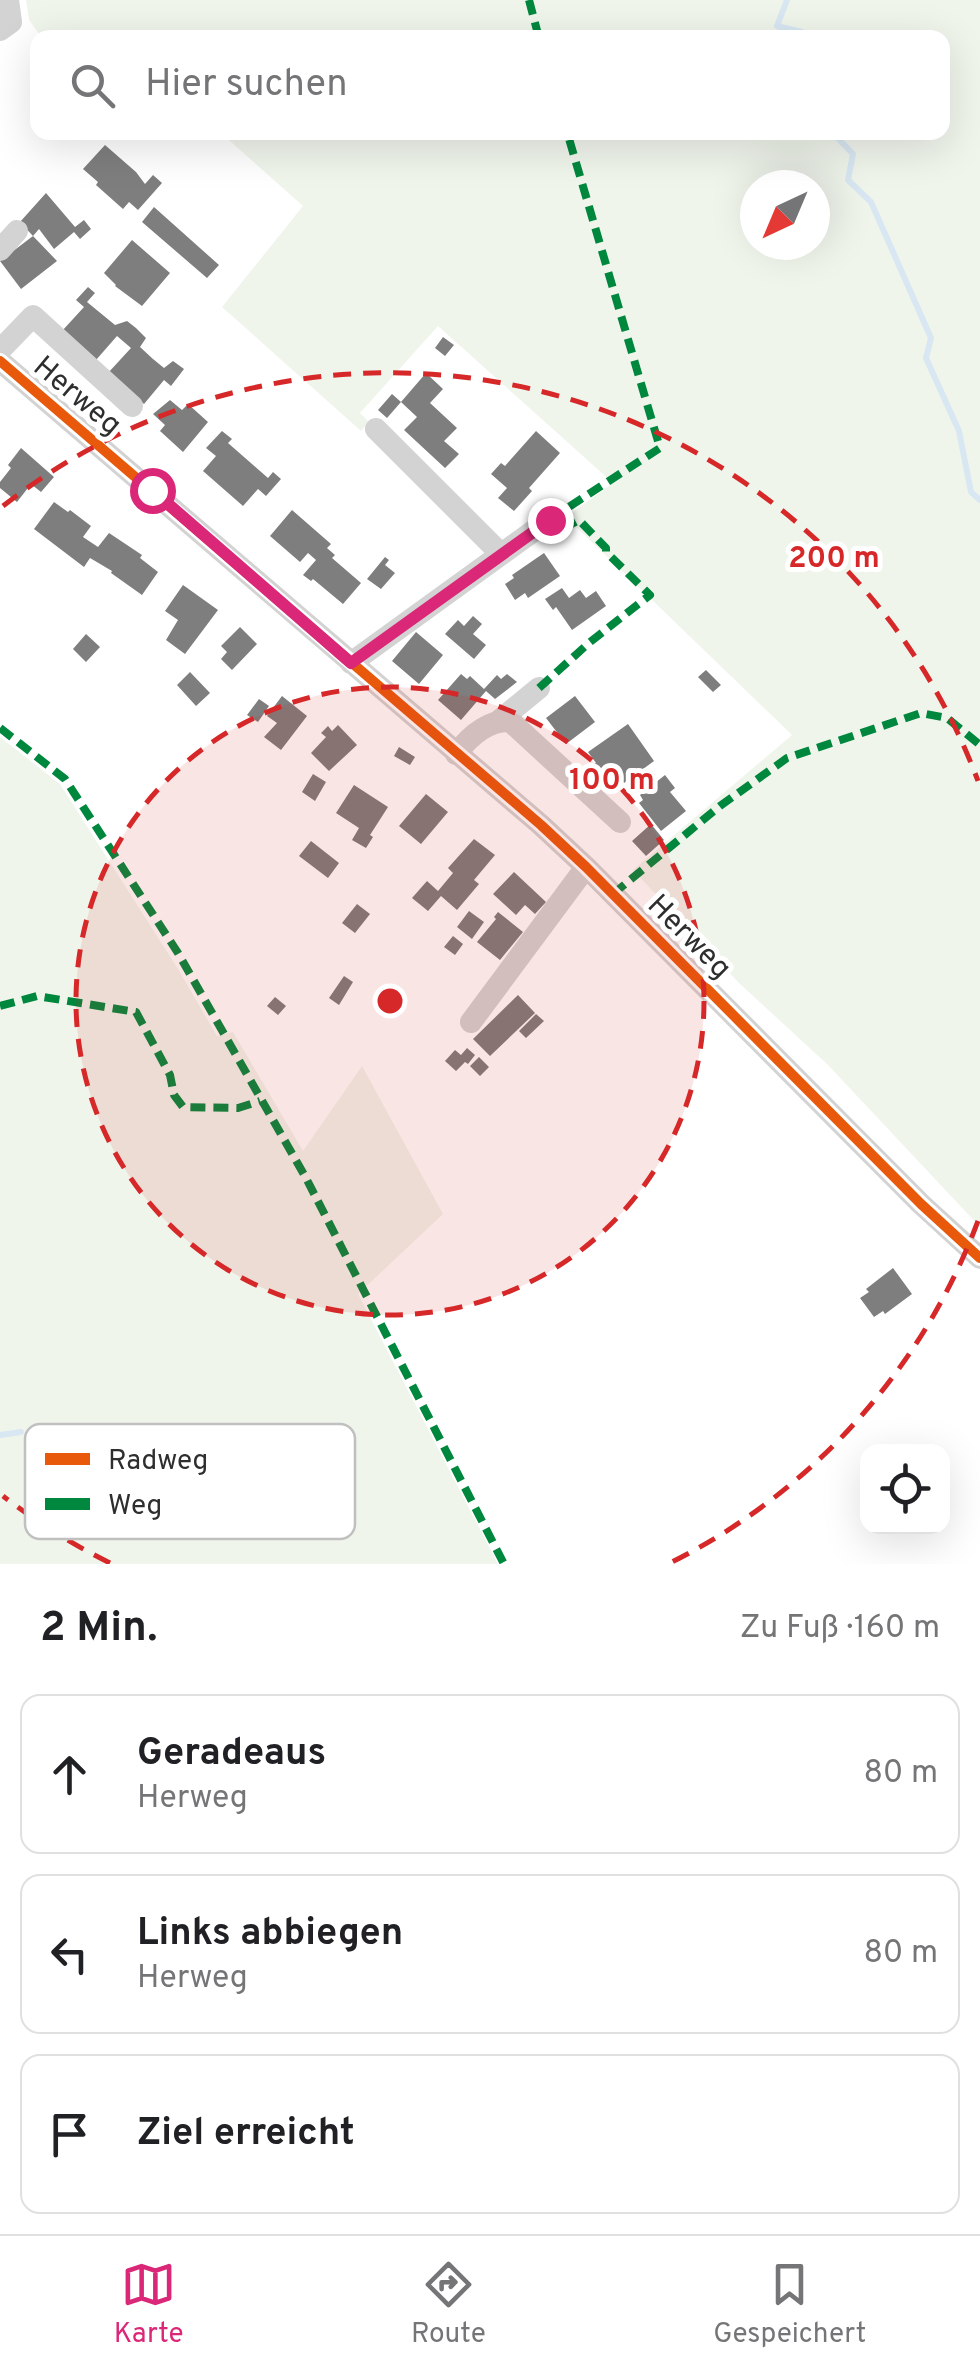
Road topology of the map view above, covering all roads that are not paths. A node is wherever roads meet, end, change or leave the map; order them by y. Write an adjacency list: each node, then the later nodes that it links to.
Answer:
1 (8, 0): 2 (street)
2 (0, 30)
3 (17, 231): 4 (street)
4 (0, 250)
5 (0, 350): 7 (street)
6 (0, 361): 11 (street, Herweg)
7 (132, 406)
8 (376, 430): 10 (street)
9 (550, 520): 10 (street)
10 (501, 554): 11 (street)
11 (351, 663): 14 (street, Herweg)
12 (539, 688): 13 (street)
13 (500, 720): 14 (street); 15 (street)
14 (456, 754): 16 (street, Herweg)
15 (620, 822)
16 (586, 867): 17 (street); 18 (street, Herweg)
17 (471, 1022)
18 (980, 1258)

